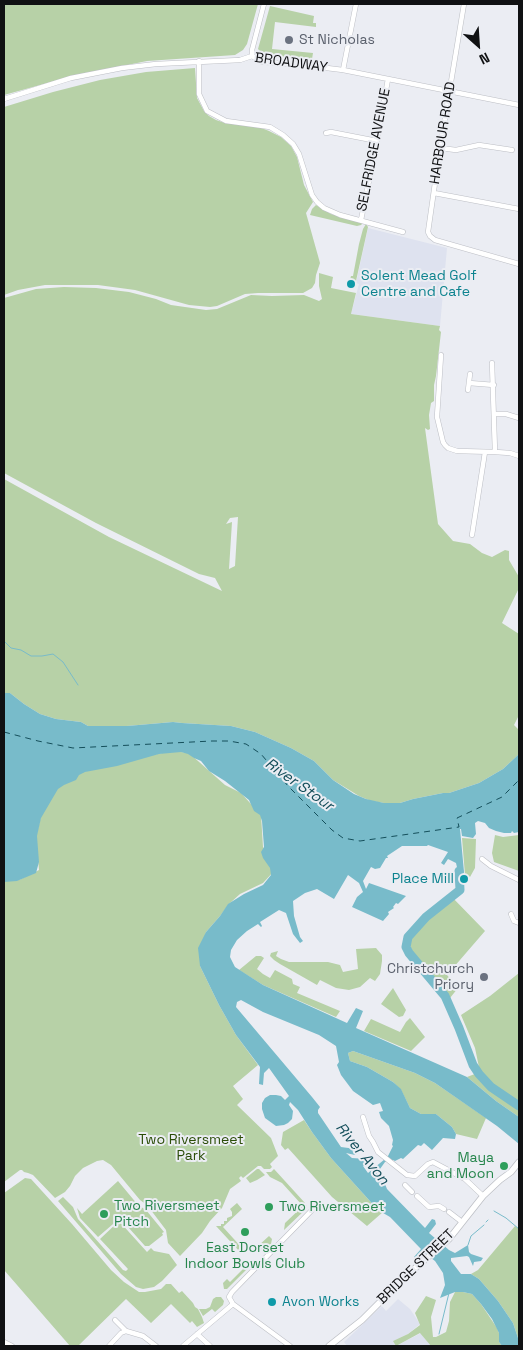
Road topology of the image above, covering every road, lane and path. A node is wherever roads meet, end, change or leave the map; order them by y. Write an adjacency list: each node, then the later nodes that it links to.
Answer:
1 (264, 4): 4 (street)
2 (356, 4): 6 (street)
3 (464, 4): 8 (street, HARBOUR ROAD)
4 (252, 56): 5 (street, BROADWAY); 6 (street, BROADWAY)
5 (199, 62): 9 (street, BROADWAY); 17 (street)
6 (343, 70): 7 (street, BROADWAY)
7 (388, 79): 8 (street, BROADWAY); 12 (street, SELFRIDGE AVENUE)
8 (450, 91): 10 (street, BROADWAY); 13 (street, HARBOUR ROAD)
9 (4, 99)
10 (519, 105)
11 (326, 133): 12 (street)
12 (377, 141): 17 (street, SELFRIDGE AVENUE)
13 (440, 148): 14 (street); 15 (street, HARBOUR ROAD)
14 (512, 150)
15 (434, 193): 16 (street); 19 (street, HARBOUR ROAD)
16 (519, 209)
17 (361, 220): 18 (street)
18 (403, 232)
19 (519, 264)
20 (441, 355): 28 (street)
21 (492, 362): 24 (street)
22 (470, 374): 23 (street)
23 (470, 383): 24 (street); 25 (street)
24 (494, 384): 26 (street)
25 (468, 390)
26 (495, 414): 27 (street); 29 (street)
27 (519, 418)
28 (485, 452): 29 (street); 31 (street)
29 (495, 452): 30 (street)
30 (519, 456)
31 (472, 534)
32 (482, 859): 33 (street)
33 (519, 880)
34 (512, 914): 35 (street)
35 (517, 922)
36 (363, 1117): 41 (street)
37 (519, 1162): 41 (street, BRIDGE STREET)
38 (405, 1185): 39 (street)
39 (412, 1192)
40 (417, 1196): 43 (street)
41 (483, 1196): 43 (street, BRIDGE STREET)
42 (314, 1208): 44 (street)
43 (462, 1222): 55 (street, BRIDGE STREET)
44 (233, 1304): 47 (street); 54 (street)
45 (115, 1320): 46 (street)
46 (126, 1331): 50 (street); 51 (street)
47 (197, 1334): 52 (street); 53 (street)
48 (4, 1342): 49 (street)
49 (12, 1346)
50 (109, 1346)
51 (156, 1346)
52 (183, 1346)
53 (210, 1346)
54 (290, 1346)
55 (329, 1346)

